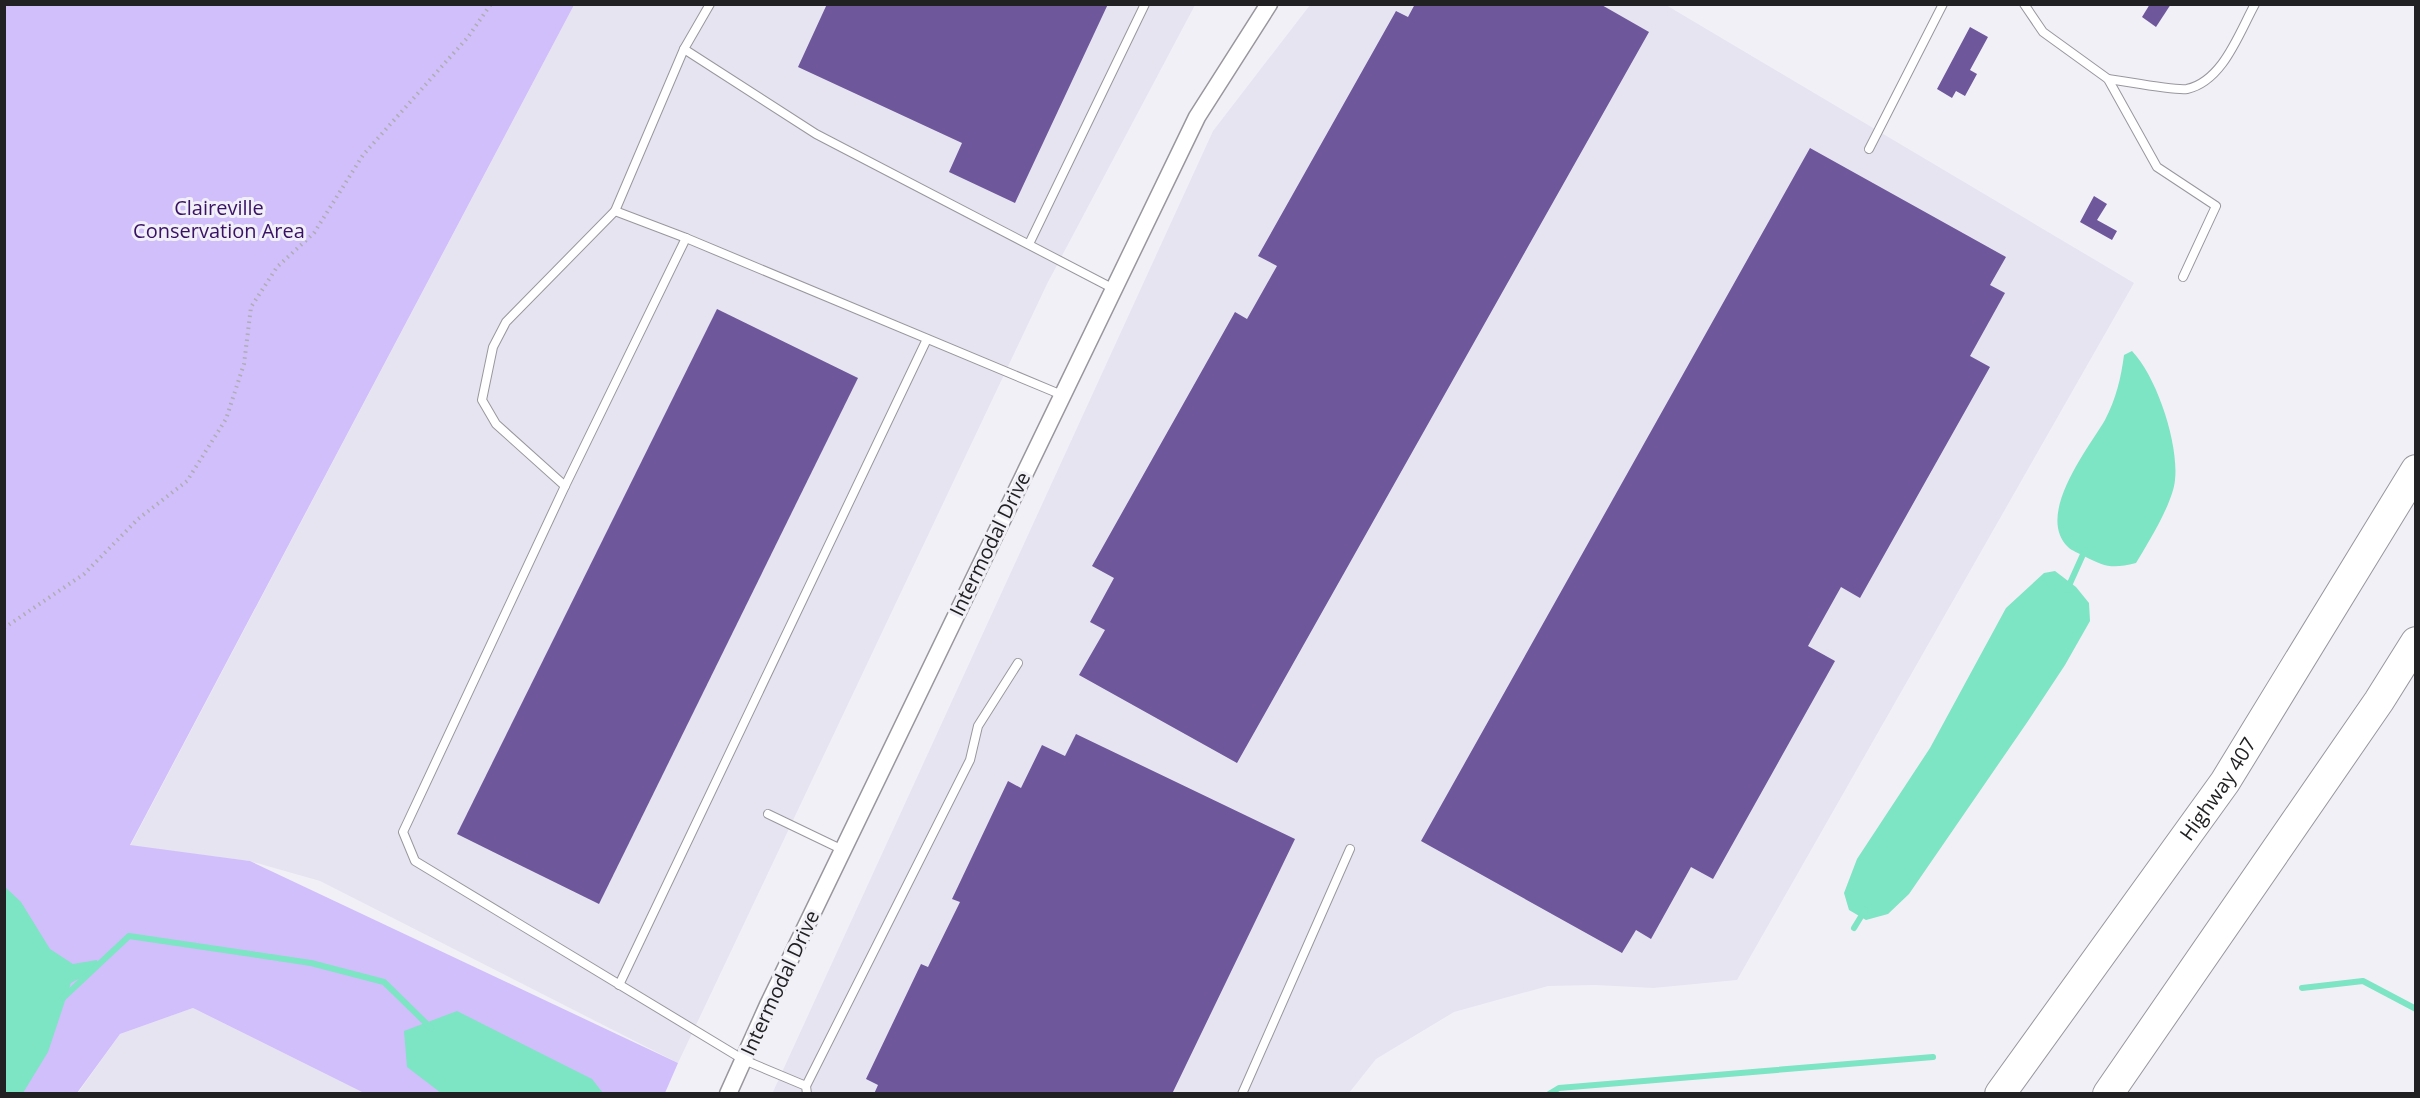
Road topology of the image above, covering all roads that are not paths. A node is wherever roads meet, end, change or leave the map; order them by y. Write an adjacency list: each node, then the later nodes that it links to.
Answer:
1 (710, 4): 7 (lane)
2 (1145, 4): 12 (lane)
3 (1269, 4): 14 (street, Intermodal Drive)
4 (1943, 4): 9 (lane)
5 (2024, 4): 8 (lane)
6 (2255, 4): 8 (lane)
7 (684, 49): 10 (lane); 12 (lane)
8 (2108, 79): 13 (lane)
9 (1869, 149)
10 (615, 211): 11 (lane); 18 (lane)
11 (686, 238): 15 (lane); 18 (lane)
12 (1029, 244): 14 (lane)
13 (2183, 277)
14 (1114, 289): 16 (street, Intermodal Drive)
15 (927, 339): 16 (lane); 24 (lane)
16 (1062, 395): 23 (street, Intermodal Drive)
17 (2415, 470): 29 (highway, Highway 407)
18 (565, 486): 24 (lane)
19 (2415, 642): 30 (highway)
20 (1018, 663): 26 (lane)
21 (768, 814): 23 (lane)
22 (1350, 849): 28 (lane)
23 (843, 850): 25 (street, Intermodal Drive)
24 (619, 985): 25 (lane)
25 (744, 1060): 26 (lane); 27 (street, Intermodal Drive)
26 (807, 1090)
27 (728, 1094)
28 (1242, 1094)
29 (2000, 1094)
30 (2108, 1094)

